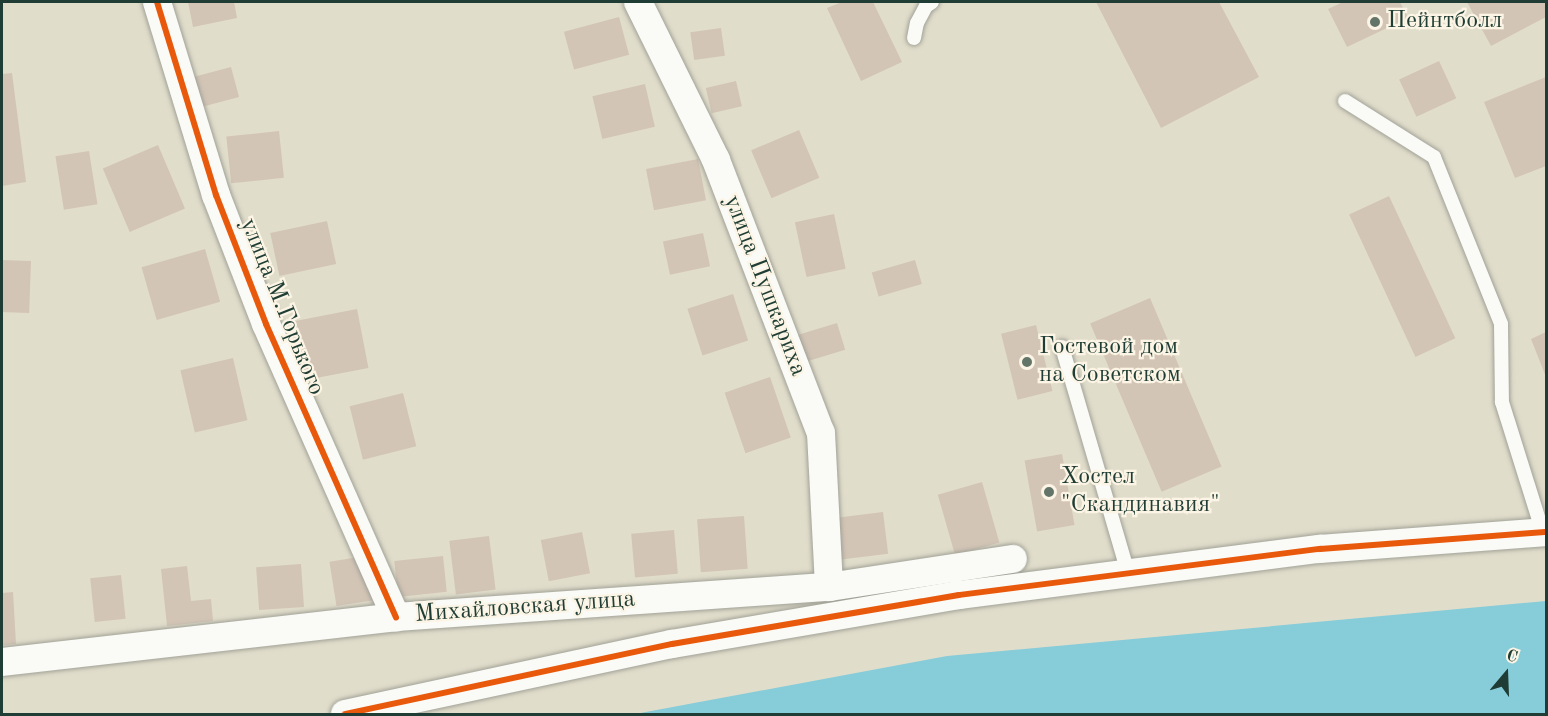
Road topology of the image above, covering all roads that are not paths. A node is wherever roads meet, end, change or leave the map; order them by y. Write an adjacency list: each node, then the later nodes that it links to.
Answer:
1 (157, 2): 11 (street, улица М.Горького)
2 (638, 2): 10 (street, улица Пушкариха)
3 (932, 2): 4 (lane)
4 (914, 38)
5 (1344, 101): 7 (lane)
6 (1062, 346): 9 (lane)
7 (1545, 533): 9 (street)
8 (1013, 559): 10 (street, Михайловская улица)
9 (1128, 572): 13 (street)
10 (830, 587): 11 (street, Михайловская улица)
11 (396, 617): 12 (street, Михайловская улица)
12 (2, 662)
13 (345, 714)

